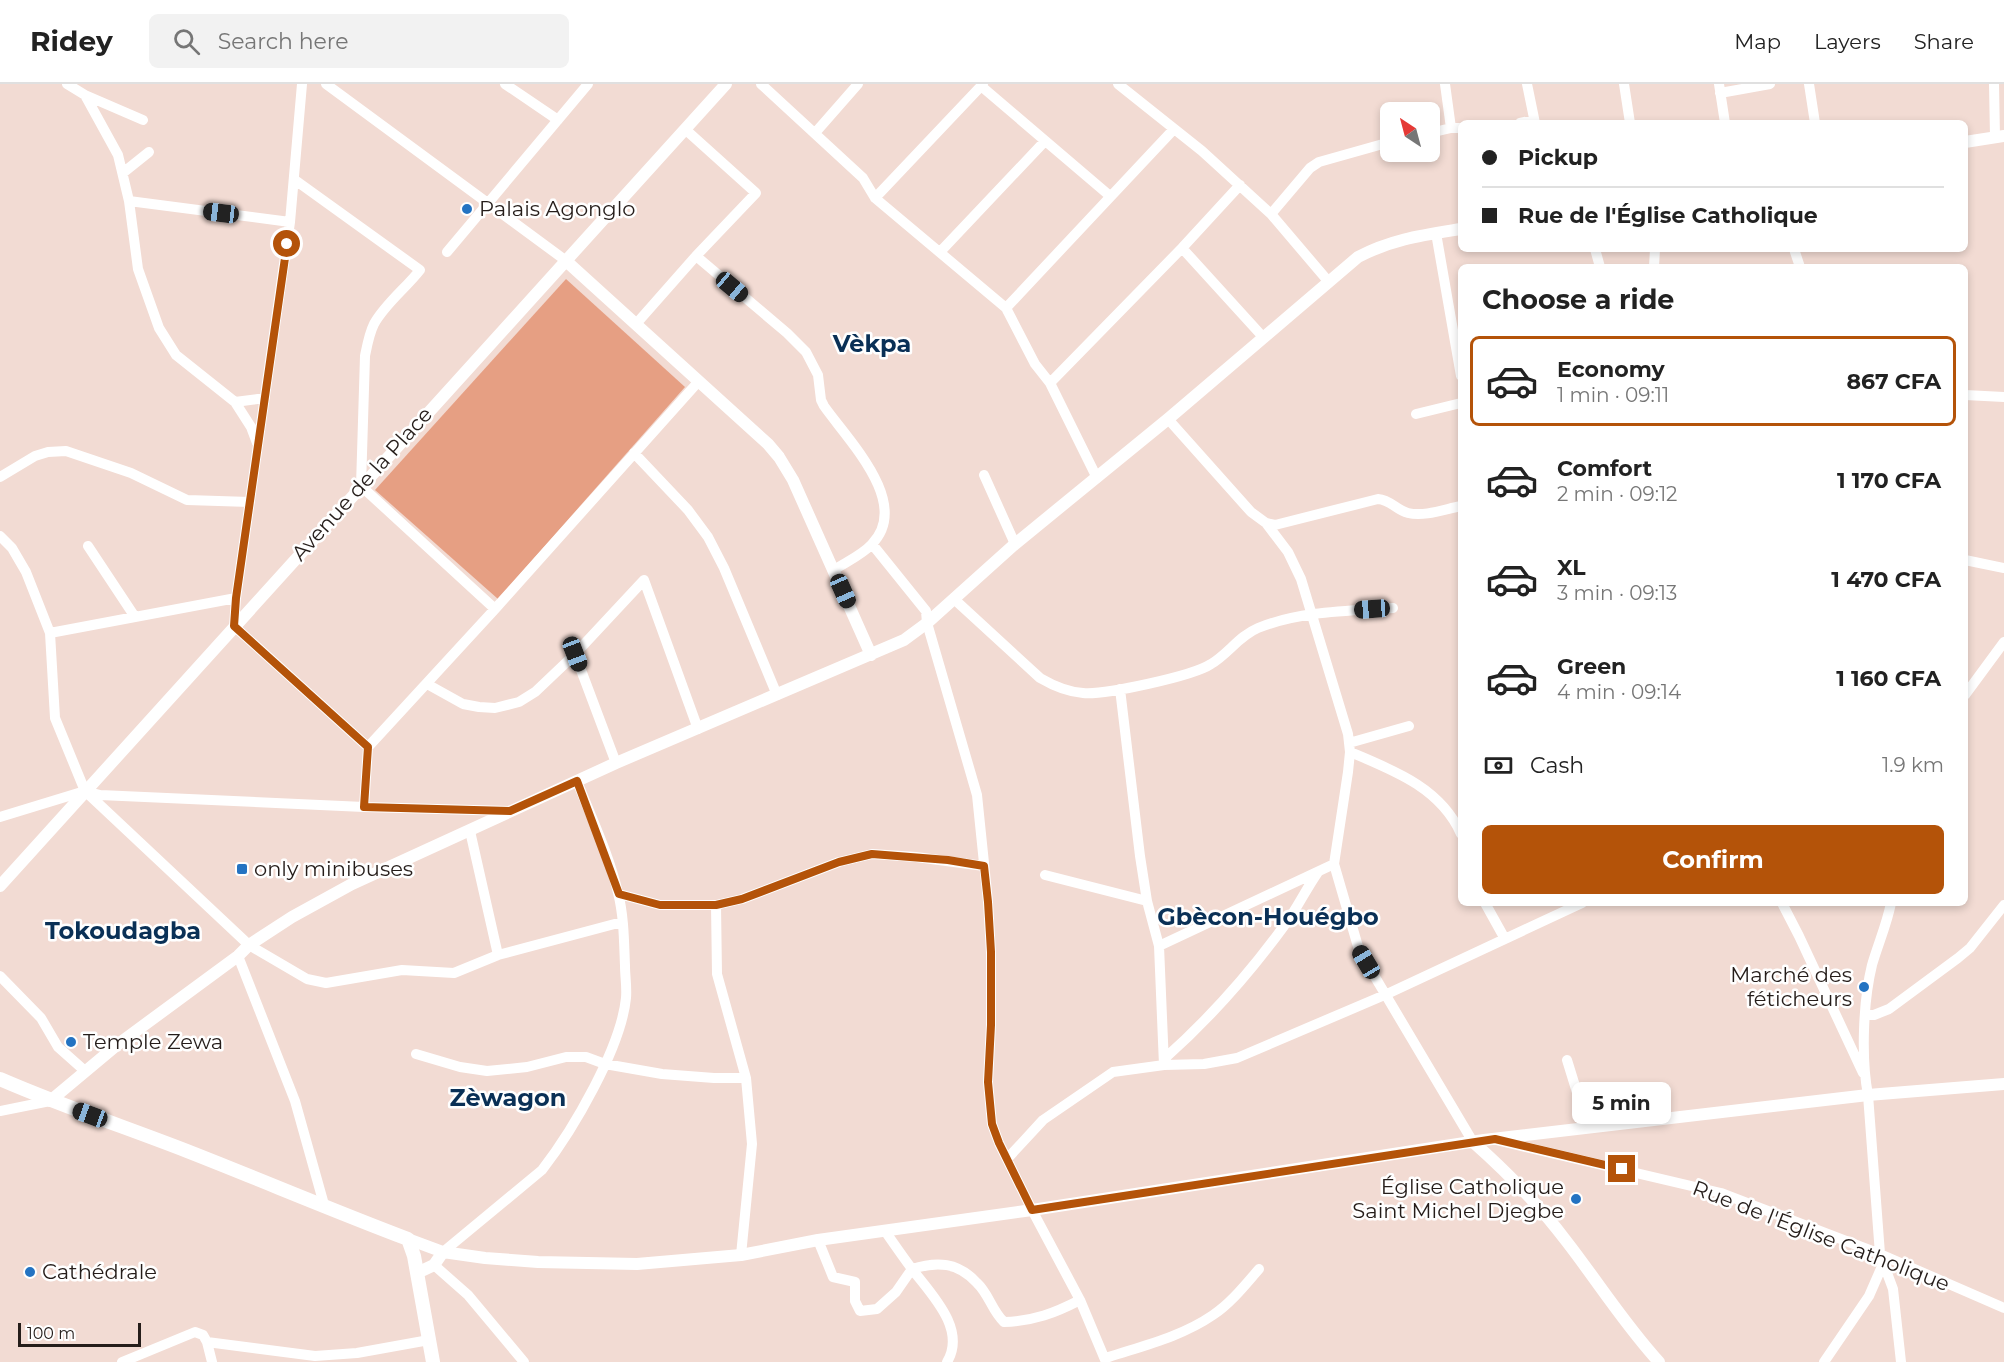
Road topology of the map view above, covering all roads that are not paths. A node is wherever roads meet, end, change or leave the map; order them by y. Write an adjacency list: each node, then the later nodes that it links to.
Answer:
1 (67, 84): 18 (street)
2 (302, 84): 36 (street)
3 (326, 84): 41 (street)
4 (505, 84): 20 (street)
5 (588, 84): 20 (street)
6 (726, 84): 27 (street, Avenue de la Place)
7 (761, 84): 29 (street)
8 (858, 84): 29 (street)
9 (1118, 84): 26 (street)
10 (1445, 84): 25 (street)
11 (1527, 84): 21 (street)
12 (1624, 84): 22 (street)
13 (1770, 84): 17 (street)
14 (1809, 84): 24 (street)
15 (1994, 84): 30 (street)
16 (982, 85): 31 (street); 39 (street)
17 (1720, 88): 23 (street)
18 (85, 95): 19 (street); 35 (street)
19 (143, 120)
20 (558, 120): 41 (street)
21 (1534, 120)
22 (1630, 120)
23 (1725, 120)
24 (1815, 120)
25 (1456, 128): 28 (street)
26 (1174, 129): 37 (street); 38 (street)
27 (686, 130): 49 (street); 50 (street, Avenue de la Place)
28 (1440, 131)
29 (815, 133): 39 (street)
30 (2000, 136): 32 (street)
31 (1045, 141): 38 (street); 48 (street)
32 (1968, 141)
33 (1380, 145): 42 (street)
34 (149, 152): 35 (street)
35 (124, 172): 40 (street)
36 (295, 180): 43 (street); 70 (street)
37 (1240, 185): 42 (street); 46 (street)
38 (1110, 196): 52 (street)
39 (875, 198): 48 (street)
40 (129, 201): 43 (street); 61 (street)
41 (489, 202): 47 (street); 50 (street)
42 (1271, 213): 51 (street)
43 (290, 222): 60 (street)
44 (1458, 229): 45 (street)
45 (1436, 233): 51 (street); 55 (street)
46 (1182, 248): 54 (street); 57 (street)
47 (447, 252)
48 (940, 252): 52 (street)
49 (696, 256): 53 (street); 75 (street)
50 (565, 260): 53 (street); 70 (street, Avenue de la Place)
51 (1328, 280): 54 (street)
52 (1006, 308): 57 (street)
53 (636, 324): 56 (street)
54 (1263, 337): 64 (street)
55 (1458, 359)
56 (699, 381): 66 (street); 80 (street)
57 (1050, 384): 69 (street)
58 (1968, 395): 59 (street)
59 (2004, 397)
60 (265, 399): 61 (street); 65 (street)
61 (236, 402): 65 (street)
62 (1458, 404): 63 (street)
63 (1416, 414)
64 (1168, 419): 69 (street); 73 (street)
65 (258, 446): 71 (street)
66 (634, 453): 84 (street); 96 (street)
67 (984, 475): 76 (street)
68 (0, 477): 71 (street)
69 (1097, 478): 76 (street)
70 (360, 486): 84 (street); 88 (street, Avenue de la Place)
71 (250, 502): 81 (street)
72 (1458, 507): 73 (street)
73 (1266, 524): 85 (street)
74 (0, 536): 89 (street)
75 (872, 544): 80 (street); 87 (street)
76 (1015, 544): 82 (street)
77 (88, 546): 86 (street)
78 (1968, 561): 79 (street)
79 (2004, 568)
80 (834, 570): 92 (street)
81 (236, 598): 86 (street); 88 (street)
82 (954, 599): 87 (street); 94 (street)
83 (1393, 608): 85 (street)
84 (495, 609): 93 (street)
85 (1312, 614): 94 (street); 100 (street)
86 (135, 617): 89 (street)
87 (927, 623): 92 (street); 110 (street)
88 (234, 626): 99 (street); 103 (street, Avenue de la Place)
89 (50, 633): 103 (street)
90 (2004, 642): 95 (street)
91 (575, 654): 93 (street); 98 (street); 101 (street)
92 (871, 655): 96 (street)
93 (427, 684): 99 (street)
94 (1120, 689): 115 (street)
95 (1968, 691)
96 (777, 694): 98 (street)
97 (1409, 726): 100 (street)
98 (698, 729): 101 (street)
99 (368, 747): 104 (street)
100 (1349, 748): 107 (street); 109 (street)
101 (616, 763): 102 (street)
102 (577, 781): 105 (street); 114 (street)
103 (85, 791): 104 (street); 106 (street); 113 (street, Avenue de la Place); 124 (street)
104 (364, 807): 105 (street)
105 (510, 811): 108 (street)
106 (0, 817)
107 (1458, 828)
108 (471, 831): 124 (street); 127 (street)
109 (1334, 864): 111 (street); 129 (street)
110 (984, 866): 116 (street); 146 (street)
111 (1318, 872): 125 (street); 133 (street)
112 (1045, 875): 115 (street)
113 (0, 886)
114 (619, 894): 116 (street); 122 (street)
115 (1147, 900): 125 (street)
116 (716, 905): 137 (street)
117 (2004, 905): 130 (street)
118 (1487, 906): 123 (street)
119 (1576, 906): 123 (street)
120 (1784, 906): 136 (street)
121 (1890, 906): 130 (street)
122 (622, 922): 127 (street); 134 (street)
123 (1505, 939): 129 (street)
124 (249, 945): 126 (street); 127 (street)
125 (1159, 946): 133 (street)
126 (238, 956): 135 (street); 147 (street)
127 (498, 956)
128 (0, 976): 135 (street)
129 (1387, 994): 133 (street); 145 (street)
130 (1866, 1015): 136 (street)
131 (416, 1054): 134 (street)
132 (1567, 1060): 143 (street)
133 (1164, 1062): 146 (street)
134 (605, 1064): 137 (street); 152 (street)
135 (85, 1071): 141 (street)
136 (1865, 1077): 140 (street)
137 (746, 1078): 153 (street)
138 (0, 1079): 141 (main road)
139 (2004, 1084): 140 (street)
140 (1868, 1095): 143 (street); 154 (street)
141 (50, 1101): 142 (street); 147 (main road)
142 (0, 1112)
143 (1588, 1128): 144 (street)
144 (1495, 1139): 145 (street); 154 (street, Rue de l'Église Catholique)
145 (1473, 1142): 148 (street); 170 (street)
146 (1007, 1159): 148 (street)
147 (325, 1208): 150 (main road)
148 (1032, 1210): 149 (street); 159 (street)
149 (885, 1231): 151 (street); 156 (street)
150 (408, 1239): 152 (street); 158 (main road)
151 (818, 1240): 153 (street); 156 (street)
152 (443, 1252): 153 (street); 155 (street)
153 (741, 1255)
154 (1882, 1259): 160 (street, Rue de l'Église Catholique); 171 (street); 172 (street)
155 (434, 1265): 158 (street); 168 (street)
156 (912, 1269): 159 (street); 169 (street)
157 (1259, 1269): 164 (street)
158 (417, 1273): 161 (main road)
159 (1080, 1300): 164 (street)
160 (2004, 1308)
161 (429, 1340): 162 (street); 167 (main road)
162 (207, 1342): 163 (street); 166 (street)
163 (150, 1357): 165 (street)
164 (1106, 1360)
165 (122, 1362)
166 (212, 1362)
167 (434, 1362)
168 (524, 1362)
169 (947, 1362)
170 (1659, 1362)
171 (1824, 1362)
172 (1901, 1362)

